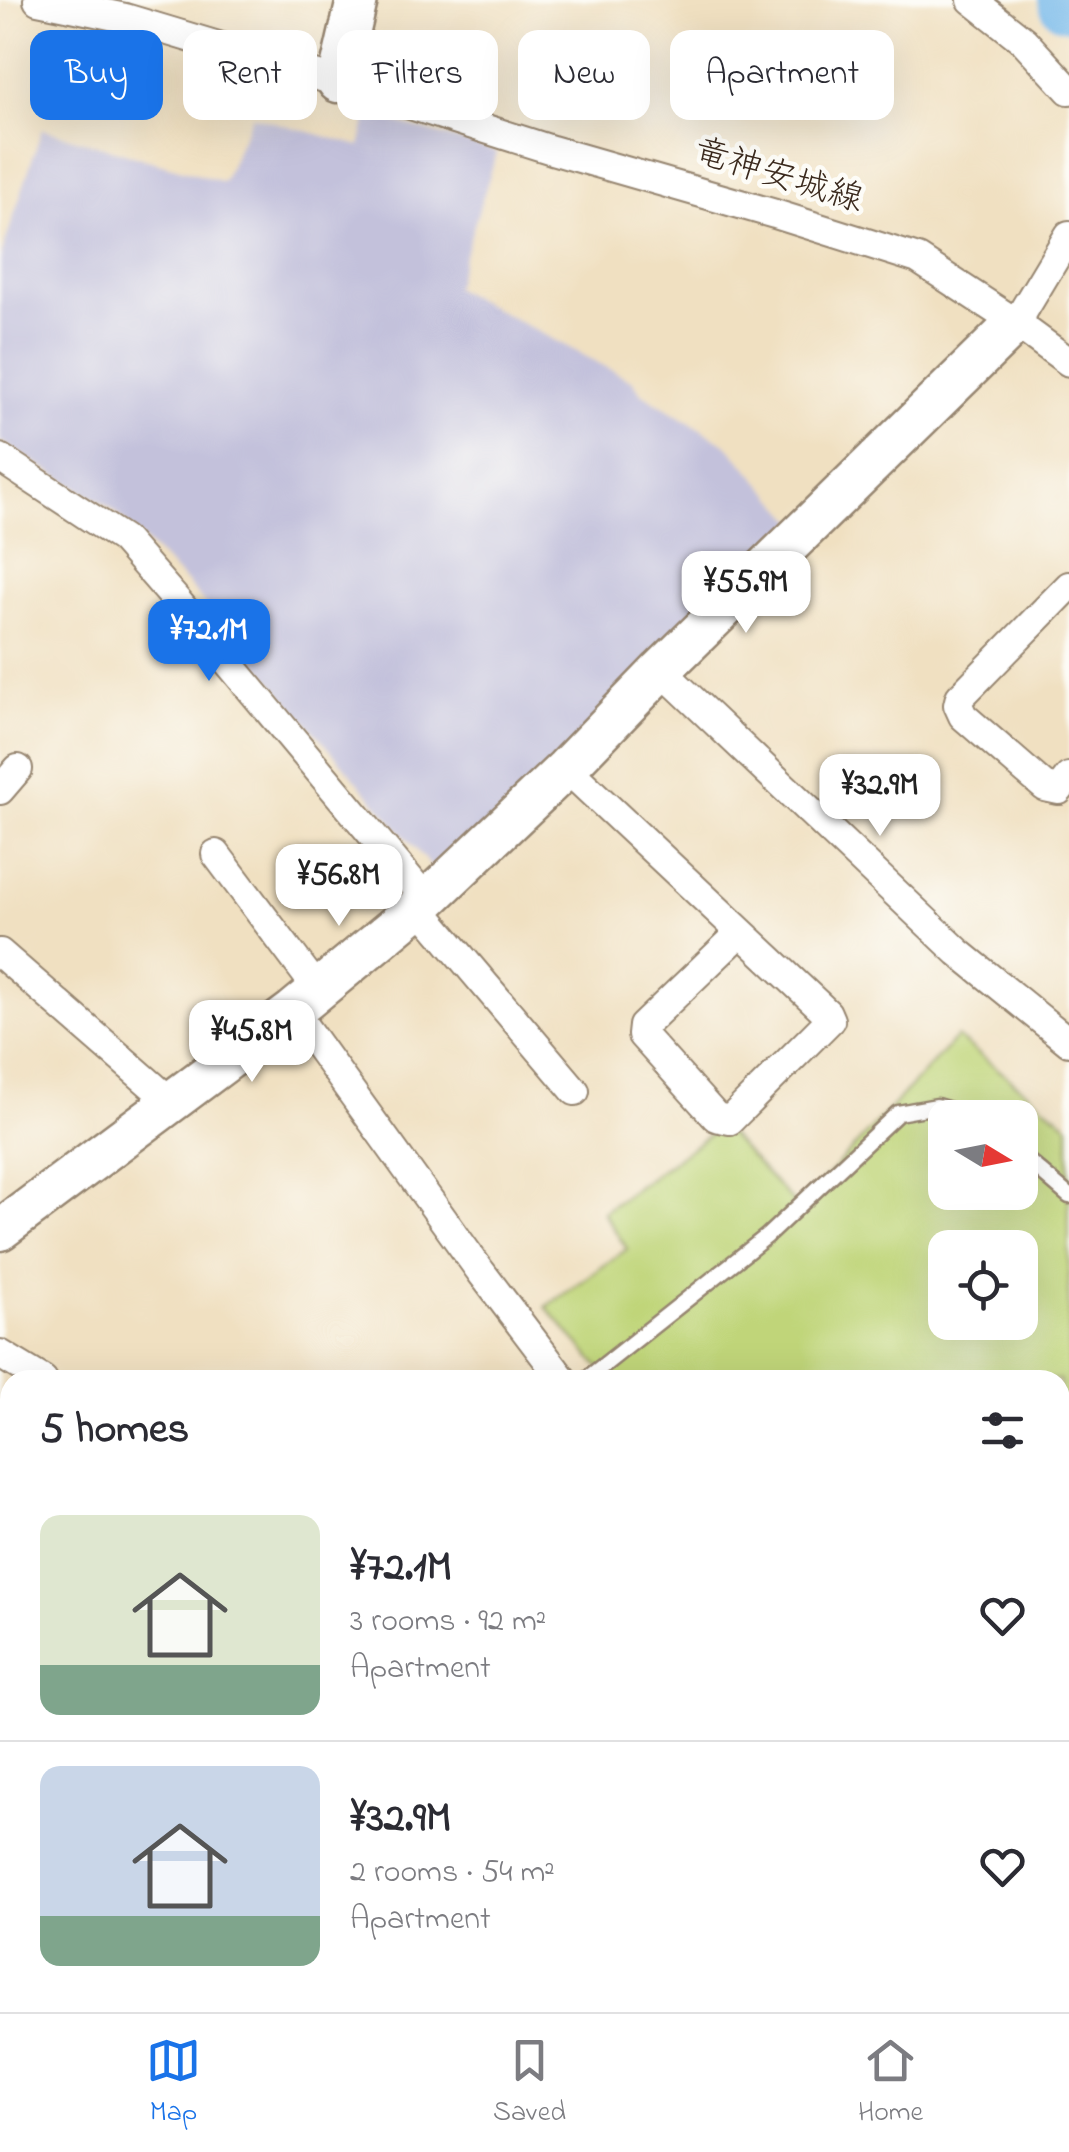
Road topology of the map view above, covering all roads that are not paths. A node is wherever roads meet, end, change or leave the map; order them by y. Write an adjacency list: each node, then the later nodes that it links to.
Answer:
1 (38, 0): 5 (street, 竜神安城線)
2 (358, 0): 4 (street)
3 (972, 0): 6 (street)
4 (351, 30)
5 (337, 82)
6 (1069, 90)
7 (458, 120): 9 (street, 竜神安城線)
8 (1069, 235): 9 (street)
9 (1016, 322): 10 (street, 竜神安城線); 13 (street)
10 (1069, 362)
11 (0, 458): 17 (street)
12 (1069, 586): 15 (street)
13 (661, 670): 14 (street); 21 (street)
14 (566, 768): 17 (street); 18 (street)
15 (1069, 777)
16 (216, 854): 20 (street)
17 (423, 904): 20 (street); 22 (street)
18 (740, 933): 18 (street)
19 (0, 953): 23 (street)
20 (306, 1001): 23 (street); 30 (street)
21 (1069, 1042)
22 (575, 1092)
23 (170, 1102): 27 (street)
24 (928, 1108): 31 (lane)
25 (1038, 1169): 26 (lane)
26 (1069, 1196)
27 (0, 1230)
28 (0, 1354): 29 (street)
29 (26, 1370)
30 (556, 1370)
31 (597, 1370)

